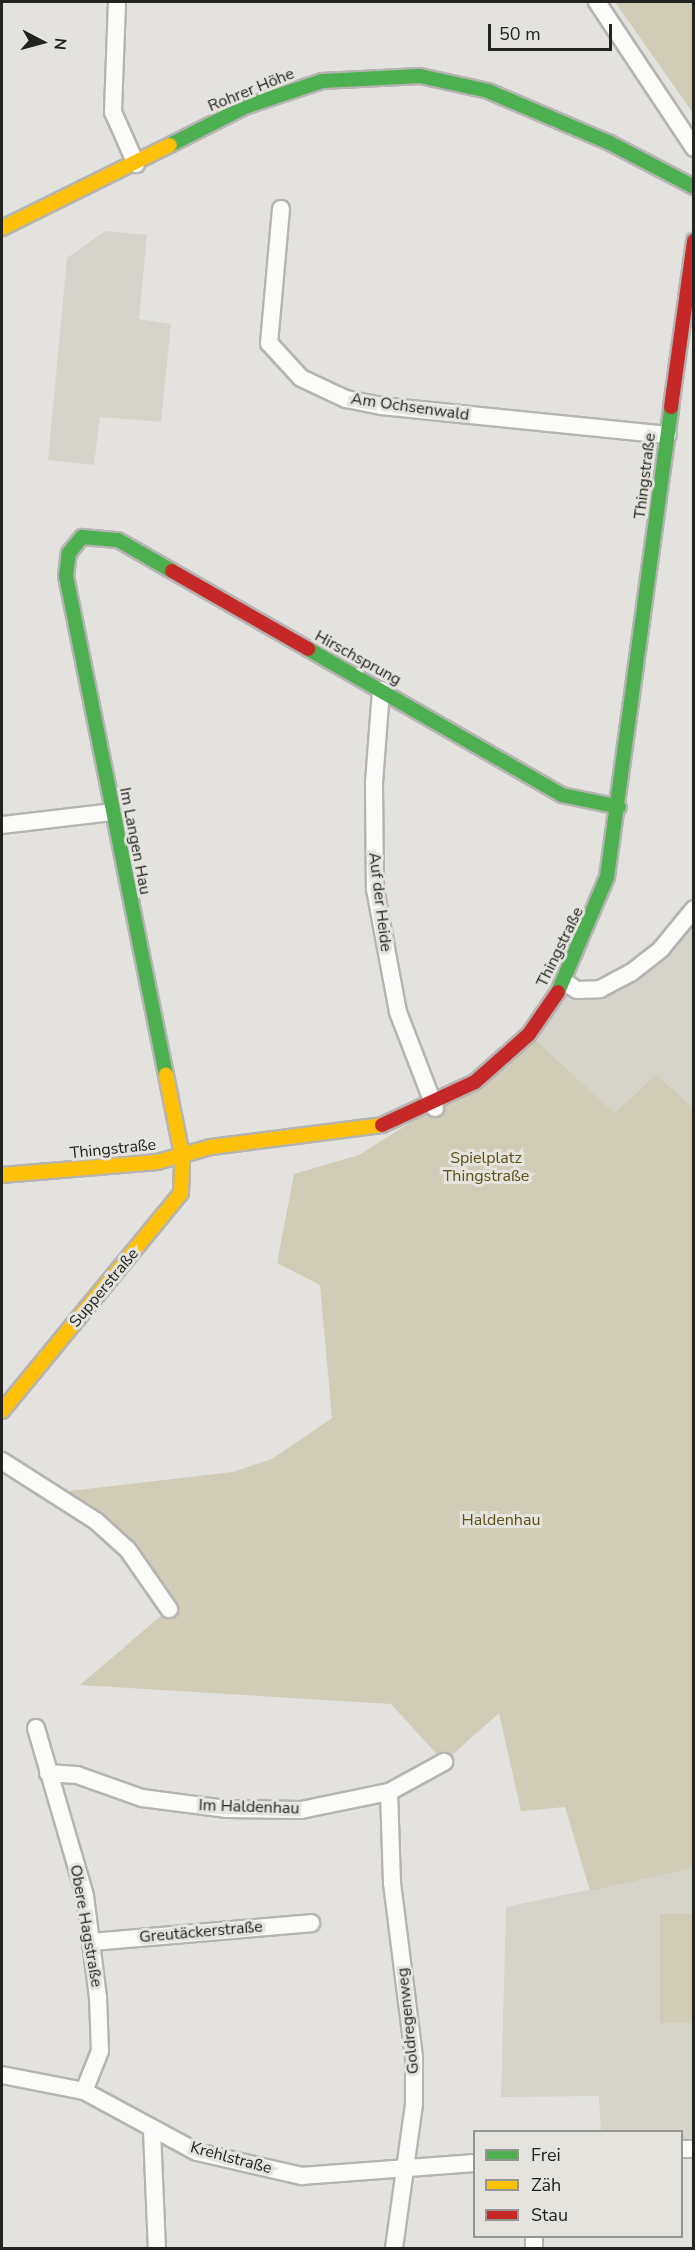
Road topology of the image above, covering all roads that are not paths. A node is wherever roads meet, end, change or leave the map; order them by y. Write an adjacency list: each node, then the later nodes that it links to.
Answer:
1 (117, 2): 4 (street)
2 (597, 2): 3 (street)
3 (693, 148)
4 (136, 164): 5 (street, Rohrer Höhe); 7 (street, Rohrer Höhe)
5 (693, 187)
6 (280, 209): 9 (street, Am Ochsenwald)
7 (2, 228)
8 (693, 241): 9 (street, Thingstraße)
9 (668, 435): 12 (street, Thingstraße)
10 (82, 537): 11 (street, Hirschsprung); 13 (street, Im Langen Hau)
11 (381, 690): 12 (street, Hirschsprung); 17 (street, Auf der Heide)
12 (619, 807): 16 (street, Thingstraße)
13 (112, 812): 14 (street); 18 (street, Im Langen Hau)
14 (2, 825)
15 (693, 909): 16 (street)
16 (565, 982): 17 (street, Thingstraße)
17 (435, 1108): 18 (street, Thingstraße)
18 (182, 1155): 19 (street, Thingstraße); 20 (street, Supperstraße)
19 (2, 1175)
20 (2, 1411)
21 (2, 1461): 22 (street)
22 (169, 1609)
23 (36, 1728): 25 (street, Obere Hagstraße)
24 (444, 1762): 26 (street, Im Haldenhau)
25 (48, 1773): 26 (street, Im Haldenhau); 28 (street, Obere Hagstraße)
26 (389, 1792): 33 (street, Goldregenweg)
27 (311, 1923): 28 (street, Greutäckerstraße)
28 (91, 1942): 30 (street, Obere Hagstraße)
29 (2, 2075): 30 (street, Krehlstraße)
30 (84, 2091): 31 (street, Krehlstraße)
31 (152, 2131): 33 (street, Krehlstraße); 34 (street)
32 (473, 2163): 33 (street, Krehlstraße)
33 (401, 2167): 35 (street, Goldregenweg)
34 (157, 2248)
35 (394, 2248)

